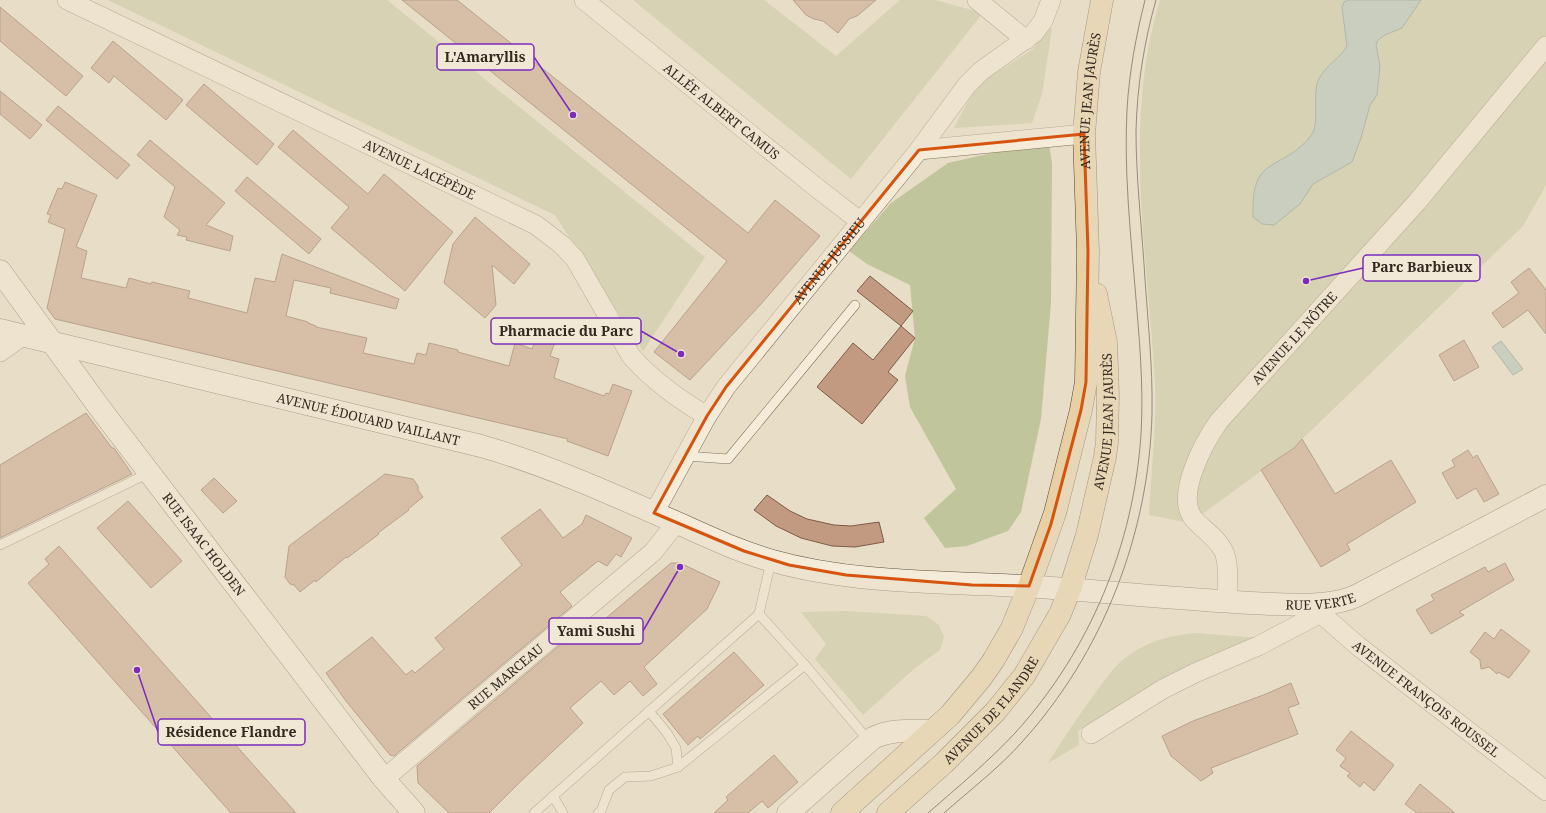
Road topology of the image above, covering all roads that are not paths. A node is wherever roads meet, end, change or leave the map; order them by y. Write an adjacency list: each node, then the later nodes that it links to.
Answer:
1 (68, 0): 18 (street, AVENUE LACÉPÈDE)
2 (584, 0): 10 (street, ALLÉE ALBERT CAMUS)
3 (977, 0): 6 (street)
4 (1051, 0): 6 (street, AVENUE JUSSIEU)
5 (1102, 0): 8 (main road, AVENUE JEAN JAURÈS)
6 (1026, 40): 9 (street, AVENUE JUSSIEU)
7 (1546, 46): 28 (street, AVENUE LE NÔTRE)
8 (1084, 134): 9 (street); 11 (main road, AVENUE JEAN JAURÈS)
9 (919, 150): 10 (street, AVENUE JUSSIEU)
10 (861, 222): 18 (street, AVENUE JUSSIEU)
11 (1088, 251): 26 (main road, AVENUE JEAN JAURÈS); 27 (main road, AVENUE JEAN JAURÈS)
12 (0, 271): 16 (street, RUE ISAAC HOLDEN)
13 (854, 305): 19 (lane)
14 (0, 330): 15 (street)
15 (24, 335): 16 (street); 17 (street)
16 (51, 341): 20 (street, RUE ISAAC HOLDEN); 22 (street, AVENUE ÉDOUARD VAILLANT)
17 (0, 352)
18 (707, 416): 19 (street, AVENUE JUSSIEU)
19 (686, 456): 22 (street, AVENUE JUSSIEU)
20 (150, 472): 24 (lane); 38 (street, RUE ISAAC HOLDEN)
21 (1546, 496): 29 (street, RUE VERTE)
22 (654, 513): 23 (street, AVENUE ÉDOUARD VAILLANT)
23 (676, 523): 25 (street, AVENUE ÉDOUARD VAILLANT); 38 (street, RUE MARCEAU)
24 (0, 545)
25 (771, 561): 26 (street, RUE VERTE); 30 (lane)
26 (1029, 586): 27 (street, RUE VERTE); 33 (main road, AVENUE DE FLANDRE)
27 (1070, 589): 28 (street, RUE VERTE); 36 (main road, AVENUE DE FLANDRE)
28 (1227, 601): 29 (street, RUE VERTE)
29 (1315, 608): 34 (street); 39 (street, AVENUE FRANÇOIS ROUSSEL)
30 (759, 614): 31 (lane); 32 (lane)
31 (805, 665): 35 (lane); 37 (lane)
32 (649, 711): 37 (lane); 40 (lane)
33 (932, 731): 35 (street); 36 (main road); 46 (main road, AVENUE DE FLANDRE)
34 (1091, 734)
35 (869, 741): 45 (street)
36 (954, 753): 47 (main road, AVENUE DE FLANDRE)
37 (678, 767): 44 (lane)
38 (384, 780): 41 (street, RUE ISAAC HOLDEN)
39 (1546, 791)
40 (553, 796): 42 (lane); 43 (lane)
41 (414, 813)
42 (534, 813)
43 (564, 813)
44 (598, 813)
45 (788, 813)
46 (842, 813)
47 (888, 813)

